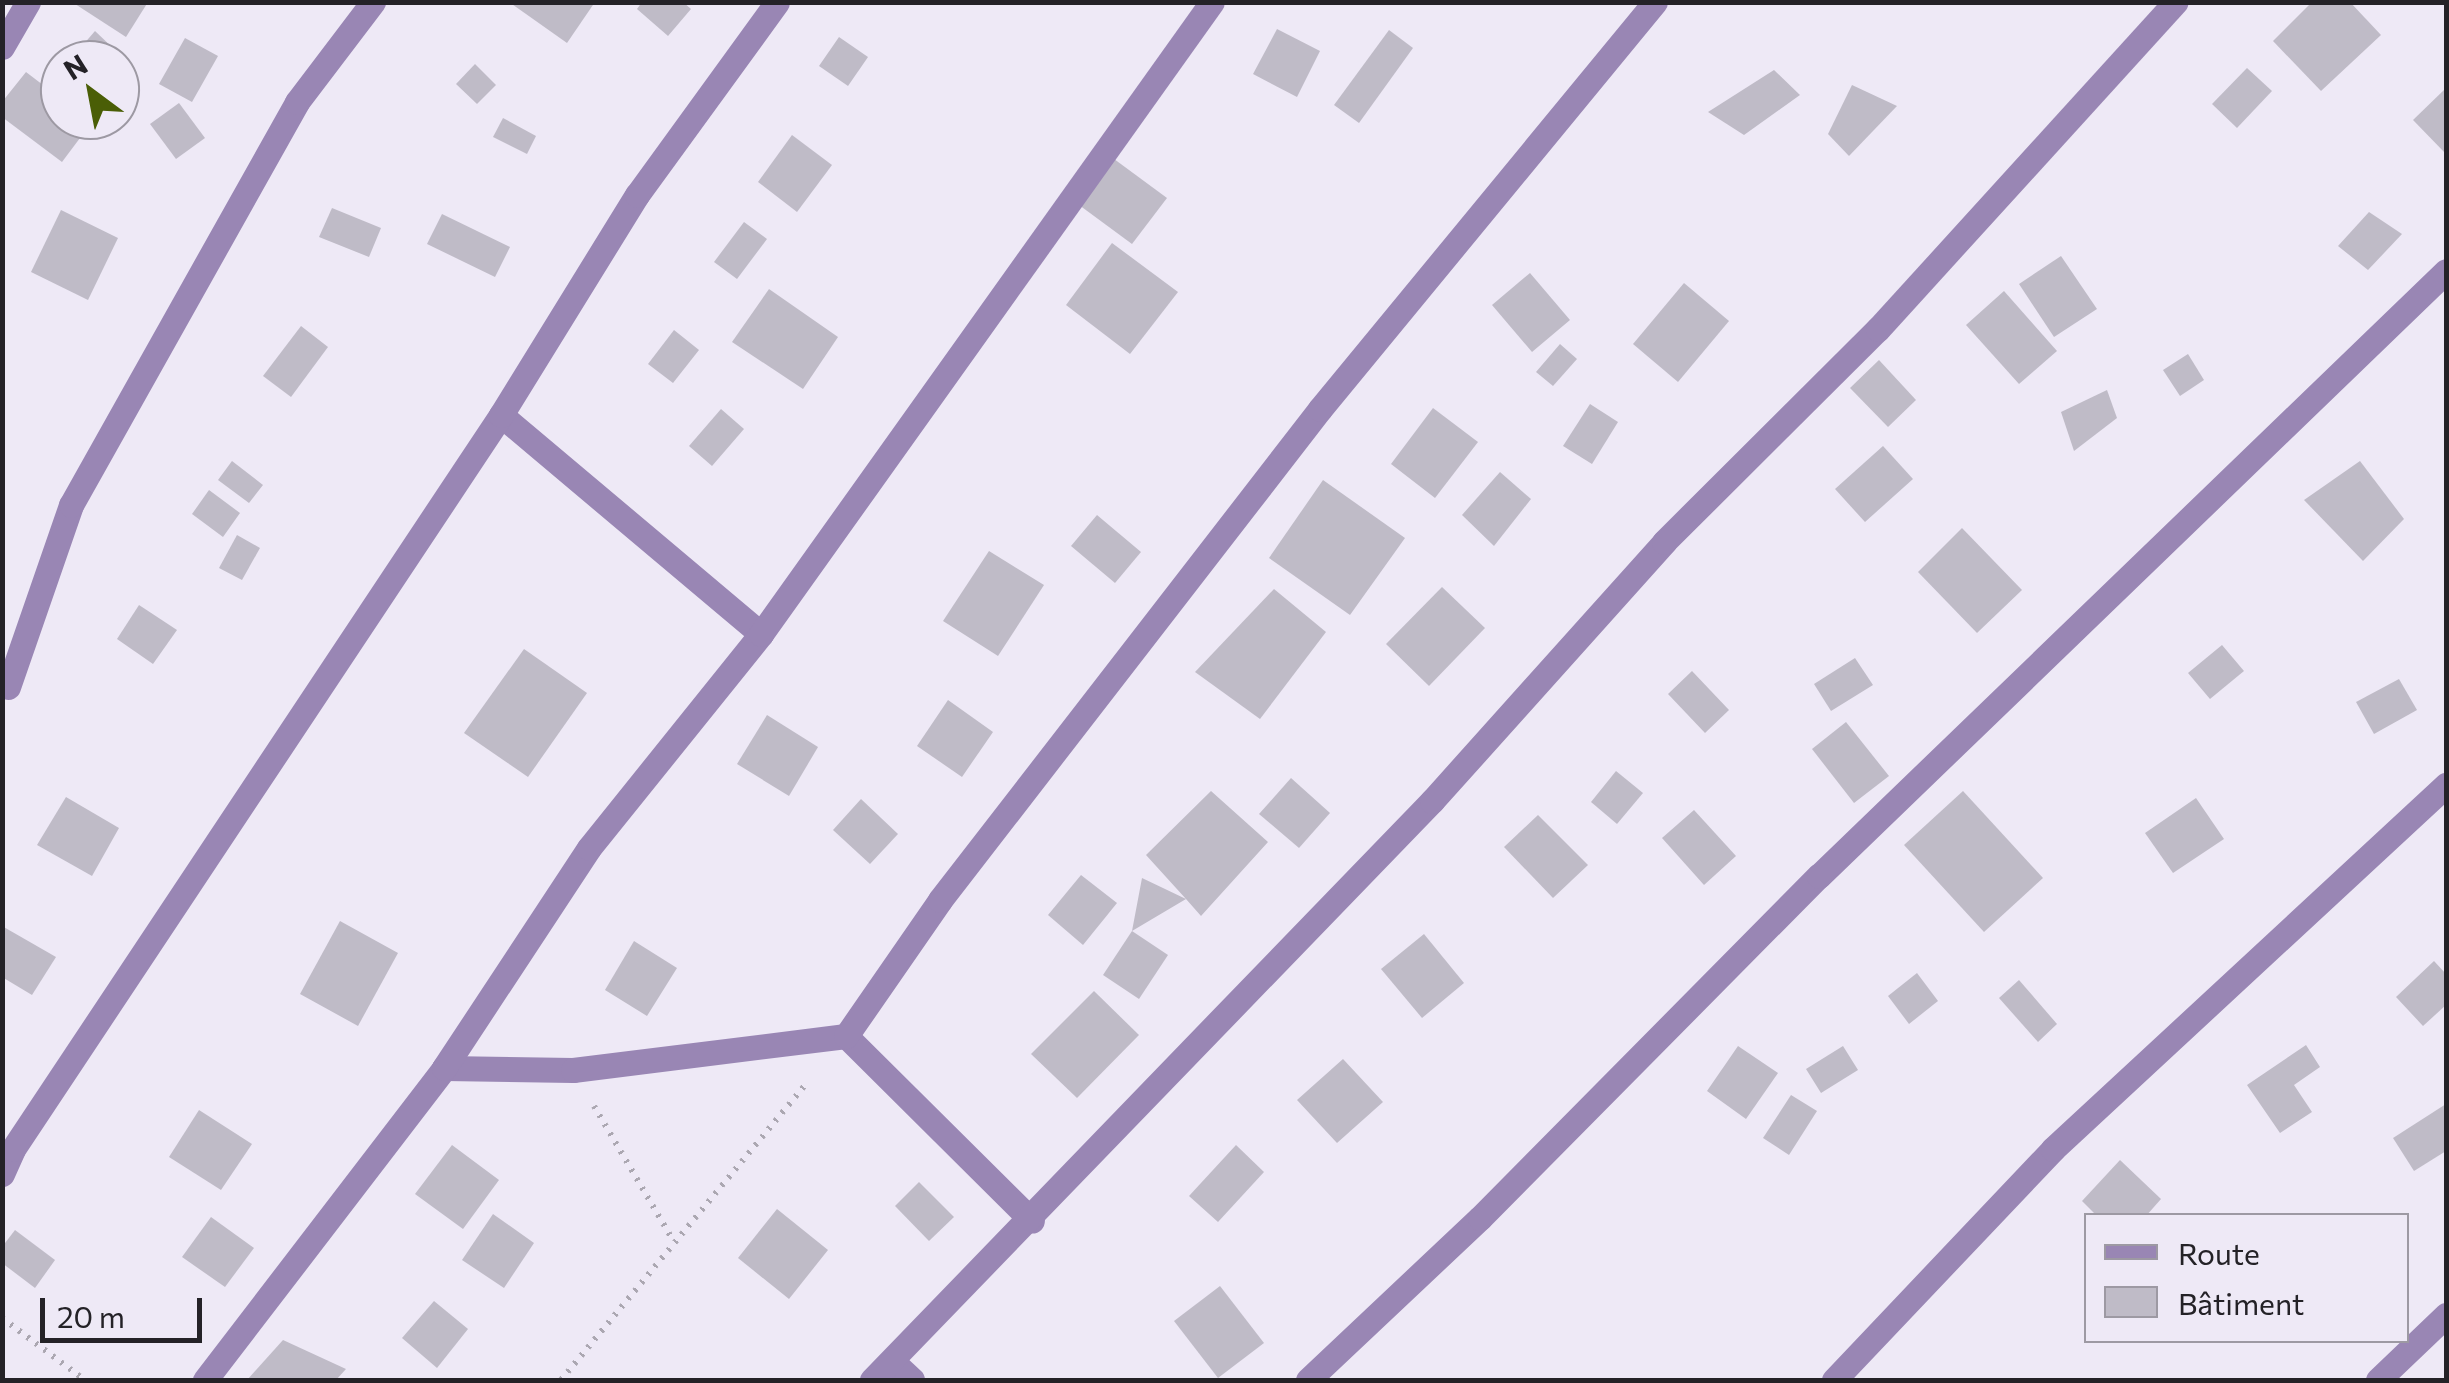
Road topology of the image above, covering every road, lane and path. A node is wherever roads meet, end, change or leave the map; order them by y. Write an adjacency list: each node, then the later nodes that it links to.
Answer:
1 (28, 2): 7 (street)
2 (373, 2): 11 (street)
3 (777, 2): 9 (street)
4 (1212, 2): 10 (street)
5 (1655, 2): 13 (street)
6 (2176, 2): 17 (street)
7 (2, 47)
8 (2446, 270): 27 (street)
9 (501, 415): 10 (street); 16 (street)
10 (762, 634): 14 (street)
11 (4, 690)
12 (2446, 785): 28 (street)
13 (846, 1036): 15 (street); 17 (street); 18 (path)
14 (444, 1068): 15 (street); 23 (street)
15 (573, 1070): 18 (path)
16 (2, 1174)
17 (1032, 1221): 21 (street)
18 (674, 1240): 24 (path)
19 (2446, 1315): 29 (street)
20 (2, 1318): 22 (path)
21 (892, 1362): 25 (street); 26 (street)
22 (85, 1380)
23 (205, 1380)
24 (562, 1380)
25 (872, 1380)
26 (912, 1380)
27 (1308, 1380)
28 (1834, 1380)
29 (2378, 1380)

